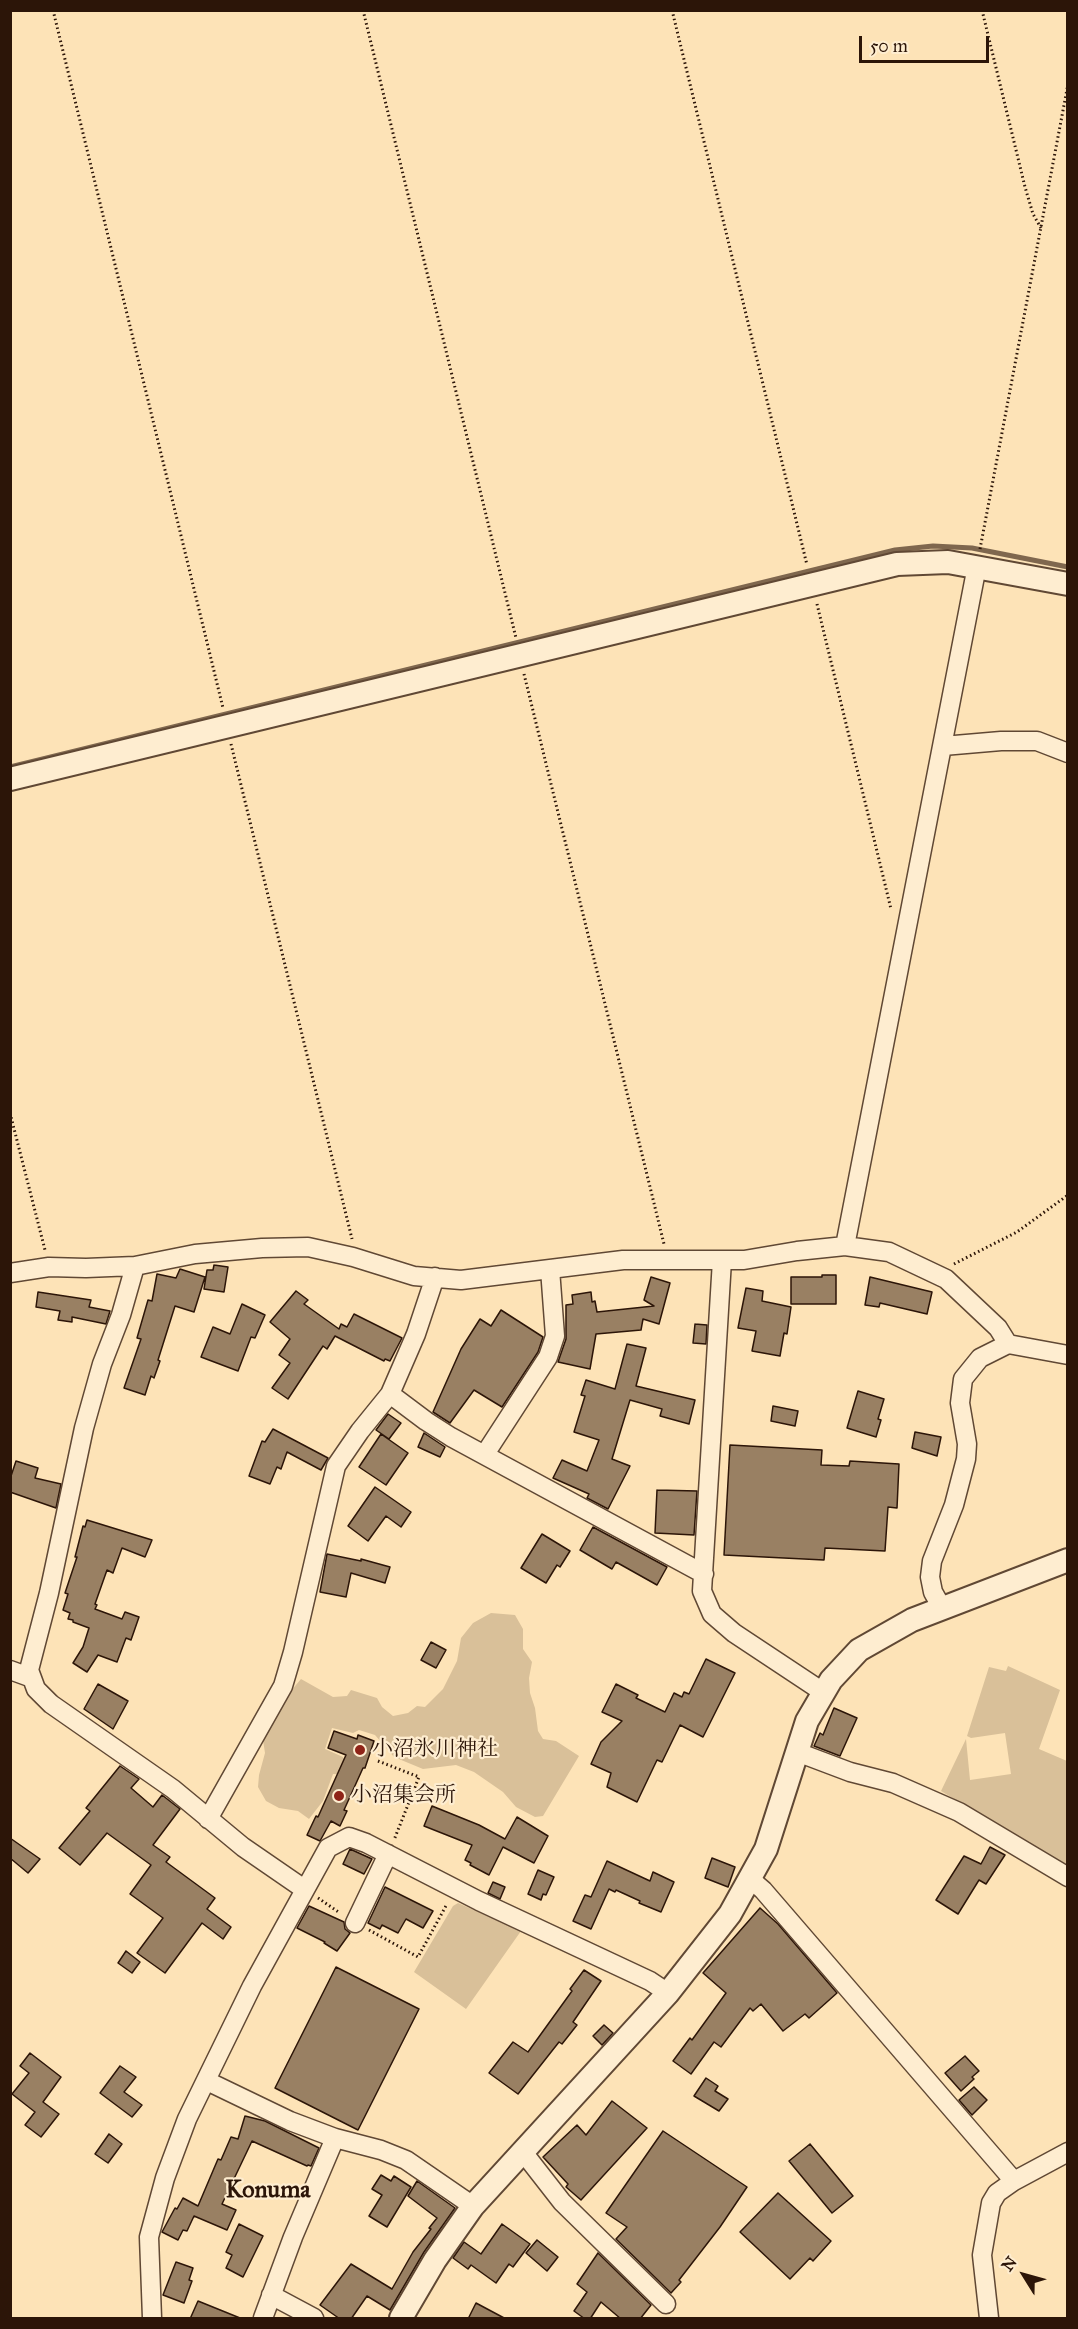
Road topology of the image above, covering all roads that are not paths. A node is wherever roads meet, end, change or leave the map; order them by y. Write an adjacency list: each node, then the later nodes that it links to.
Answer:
1 (976, 566): 2 (street); 3 (street); 5 (street)
2 (1068, 584)
3 (943, 746): 4 (street); 6 (street)
4 (1068, 753)
5 (10, 779)
6 (845, 1246): 7 (street); 12 (street)
7 (722, 1260): 9 (street); 17 (street)
8 (135, 1266): 10 (street); 11 (street); 20 (street)
9 (550, 1269): 11 (street); 15 (street)
10 (10, 1273)
11 (435, 1278): 14 (street)
12 (1008, 1344): 13 (street); 18 (street)
13 (1068, 1354)
14 (390, 1394): 15 (street); 23 (street)
15 (485, 1454): 17 (street)
16 (1068, 1560): 18 (street)
17 (705, 1574): 21 (street)
18 (942, 1608): 21 (street)
19 (10, 1670): 20 (street)
20 (32, 1678): 23 (street)
21 (823, 1692): 22 (street)
22 (797, 1752): 25 (street); 26 (street)
23 (208, 1819): 27 (street)
24 (388, 1854): 27 (street); 28 (street); 29 (street)
25 (1068, 1877)
26 (749, 1878): 29 (street); 34 (street)
27 (304, 1889): 30 (street)
28 (355, 1923)
29 (669, 1993): 32 (street)
30 (207, 2081): 31 (street); 38 (street)
31 (335, 2138): 35 (street); 36 (street)
32 (522, 2152): 35 (street); 37 (street)
33 (1068, 2152): 34 (street)
34 (1014, 2181): 42 (street)
35 (473, 2206): 41 (street)
36 (271, 2295): 39 (street); 40 (street)
37 (666, 2304)
38 (152, 2319)
39 (263, 2319)
40 (314, 2319)
41 (401, 2319)
42 (989, 2319)

